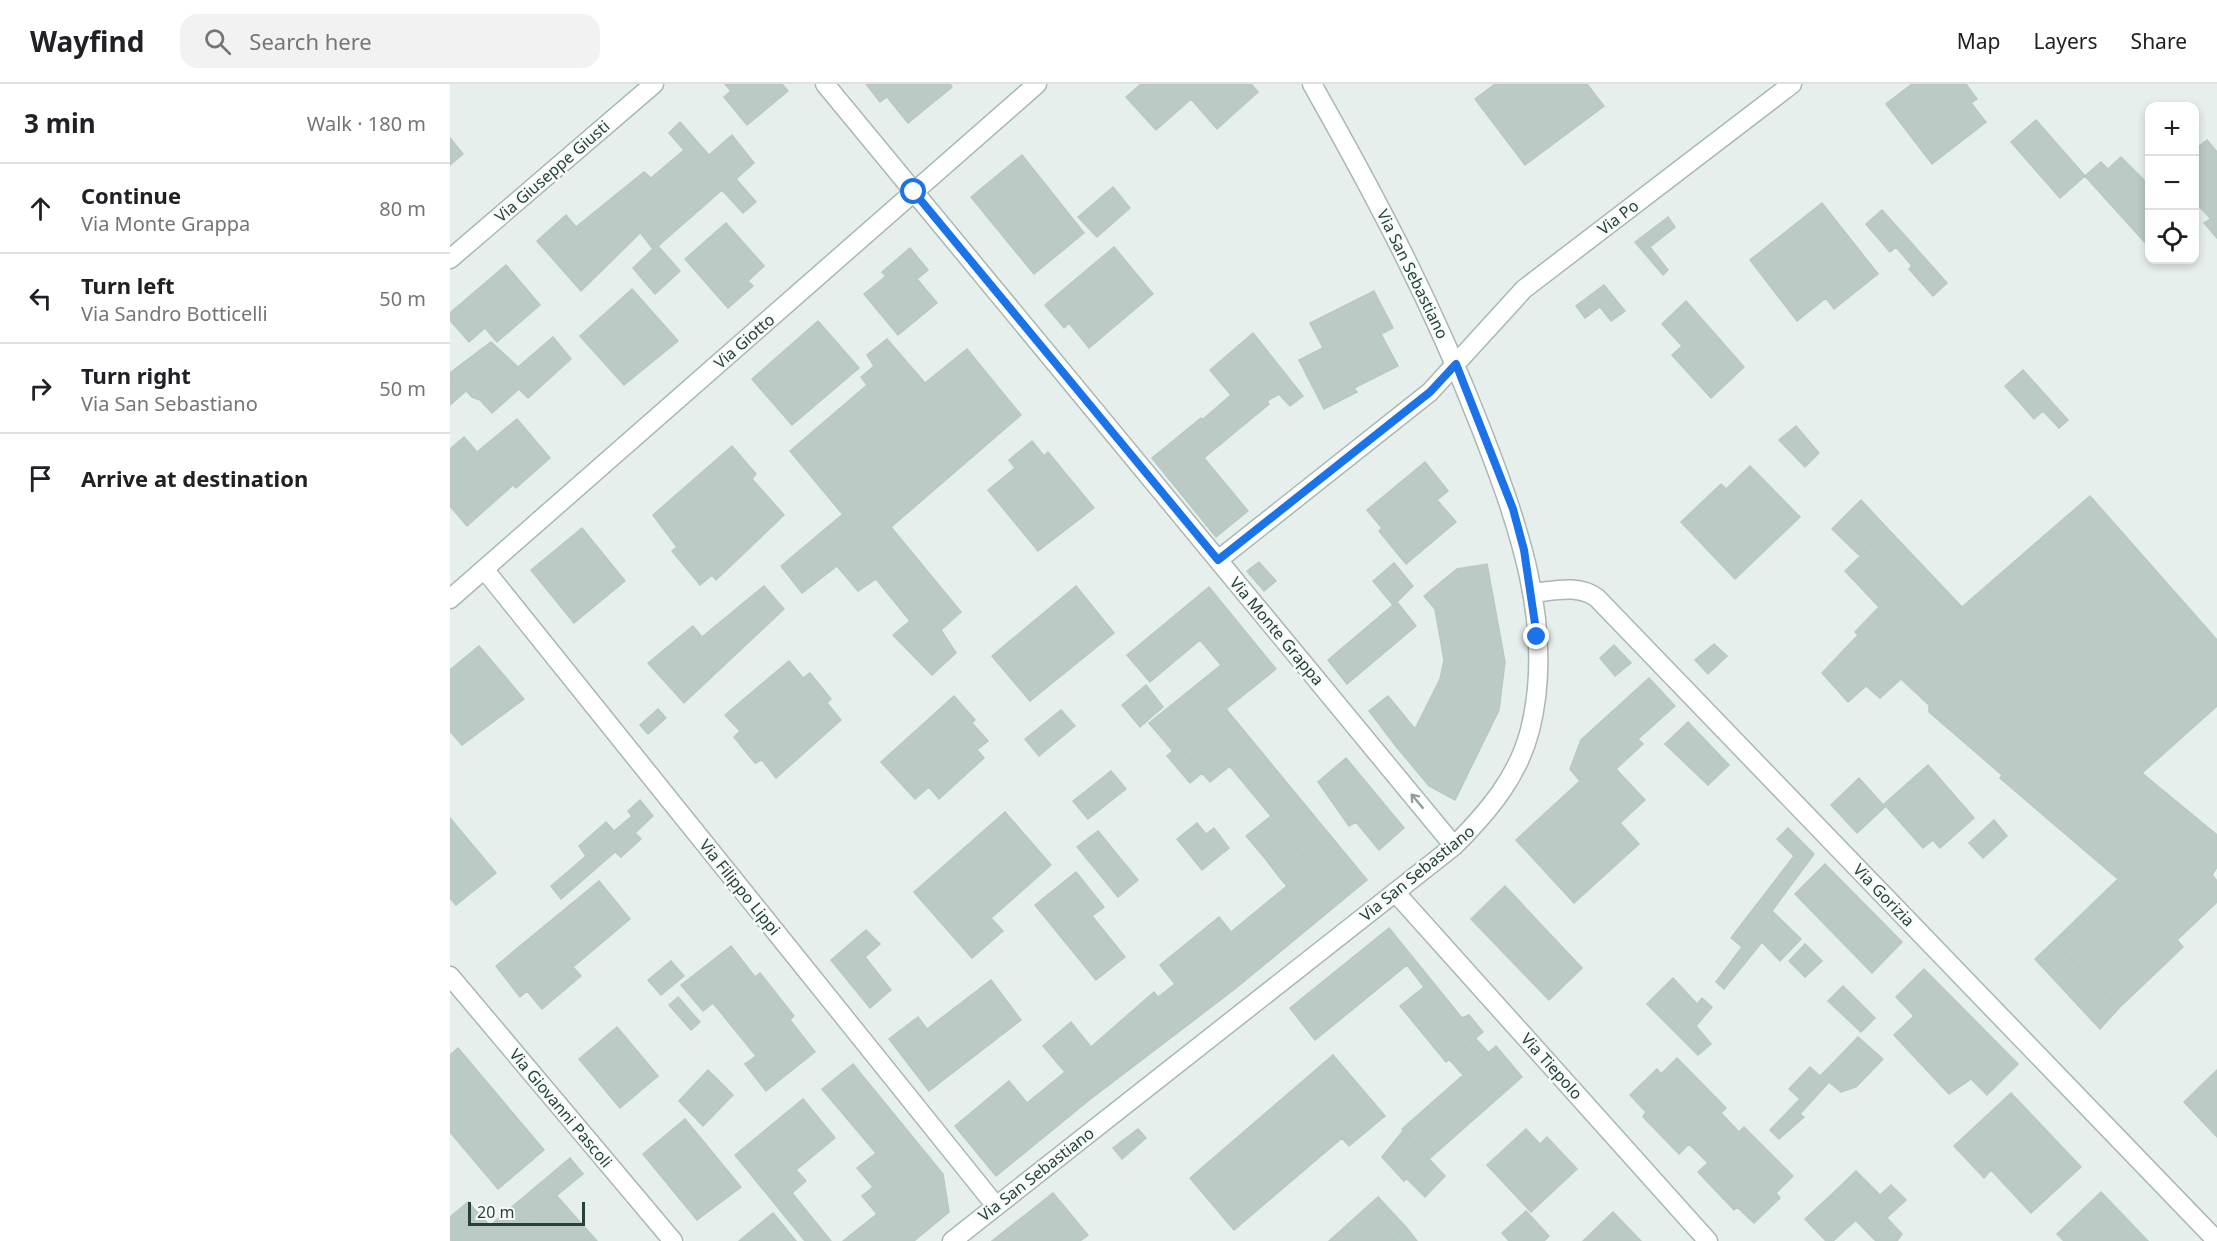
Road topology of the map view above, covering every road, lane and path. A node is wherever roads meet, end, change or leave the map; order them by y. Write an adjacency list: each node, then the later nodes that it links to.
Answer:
1 (654, 84): 7 (street, Via Giuseppe Giusti)
2 (825, 84): 6 (street, Via Monte Grappa)
3 (1037, 84): 6 (street, Via Giotto)
4 (1312, 84): 8 (street, Via San Sebastiano)
5 (1792, 84): 8 (street, Via Po)
6 (914, 192): 9 (street, Via Monte Grappa); 10 (street, Via Giotto)
7 (450, 259)
8 (1456, 364): 9 (street, Via Po); 11 (street, Via San Sebastiano)
9 (1218, 560): 13 (street, Via Monte Grappa, one-way to 9)
10 (484, 569): 12 (street, Via Giotto); 16 (street, Via Filippo Lippi)
11 (1532, 593): 13 (street, Via San Sebastiano); 20 (street, Via Gorizia)
12 (450, 598)
13 (1454, 846): 14 (street, Via San Sebastiano)
14 (1395, 891): 16 (street, Via San Sebastiano); 19 (street, Via Tiepolo)
15 (450, 976): 17 (street, Via Giovanni Pascoli)
16 (996, 1206): 18 (street, Via San Sebastiano)
17 (672, 1241)
18 (952, 1241)
19 (1708, 1241)
20 (2217, 1241)

